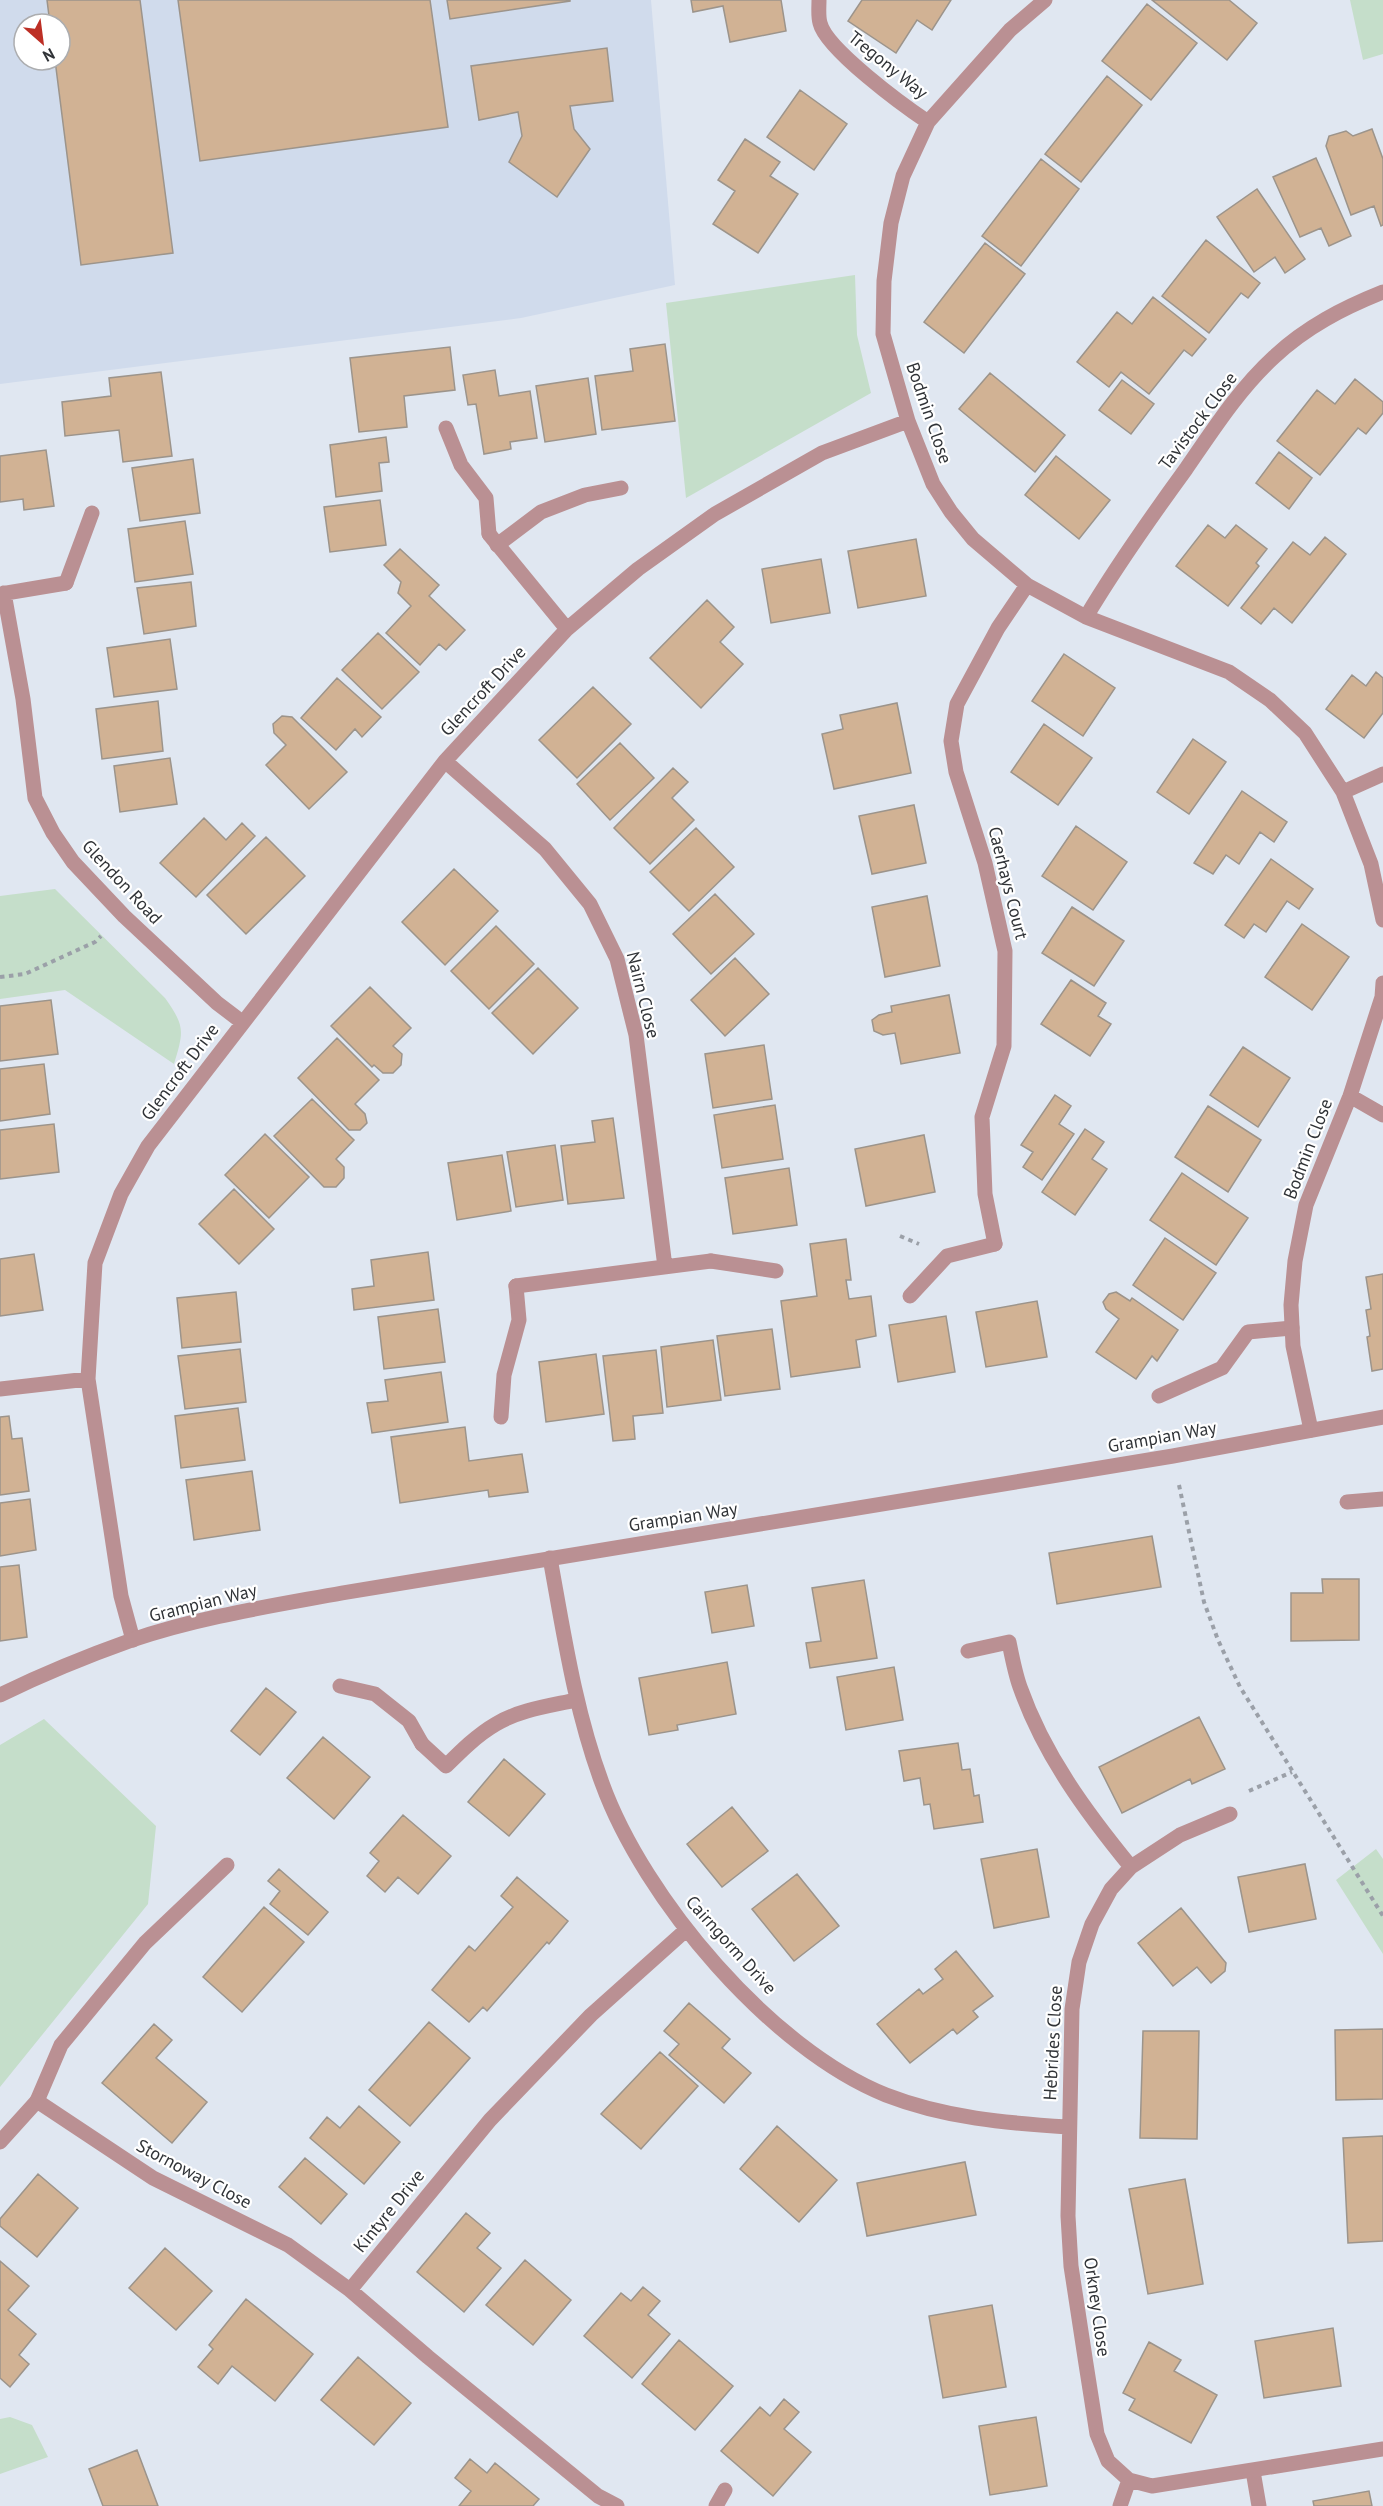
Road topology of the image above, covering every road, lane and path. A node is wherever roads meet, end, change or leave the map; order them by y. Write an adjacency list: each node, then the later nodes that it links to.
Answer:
1 (819, 0): 3 (street, Tregony Way)
2 (1045, 0): 3 (street, Bodmin Close)
3 (928, 122): 5 (street, Bodmin Close)
4 (1383, 292): 12 (street, Tavistock Close)
5 (908, 421): 10 (street, Bodmin Close); 13 (street, Glencroft Drive)
6 (446, 428): 9 (street)
7 (621, 488): 9 (street)
8 (93, 513): 11 (street, Glendon Road)
9 (493, 539): 13 (street)
10 (1027, 585): 12 (street, Bodmin Close); 26 (street, Caerhays Court)
11 (2, 594): 17 (street, Glendon Road)
12 (1086, 617): 16 (street, Bodmin Close)
13 (567, 629): 14 (street, Glencroft Drive)
14 (445, 761): 21 (street, Glencroft Drive); 24 (street, Nairn Close)
15 (1383, 774): 16 (street)
16 (1343, 792): 18 (street, Bodmin Close)
17 (124, 916): 19 (path); 21 (street, Glendon Road)
18 (1383, 920)
19 (0, 977)
20 (1383, 983): 22 (street, Bodmin Close)
21 (242, 1022): 28 (street, Glencroft Drive)
22 (1350, 1096): 23 (street, Bodmin Close); 27 (street, Bodmin Close)
23 (1383, 1115)
24 (665, 1266): 25 (street); 31 (street)
25 (777, 1271)
26 (910, 1296)
27 (1292, 1328): 30 (street); 33 (street, Bodmin Close)
28 (88, 1379): 29 (street); 38 (street, Glencroft Drive)
29 (0, 1389)
30 (1159, 1396)
31 (501, 1417)
32 (1383, 1417): 33 (street, Grampian Way)
33 (1311, 1430): 34 (street, Grampian Way)
34 (1173, 1456): 37 (street, Grampian Way); 43 (path)
35 (1383, 1499): 36 (street)
36 (1347, 1502)
37 (550, 1558): 38 (street, Grampian Way); 42 (street, Cairngorm Drive)
38 (134, 1640): 41 (street, Grampian Way)
39 (968, 1651): 46 (street)
40 (340, 1686): 42 (street)
41 (0, 1695)
42 (576, 1700): 48 (street, Cairngorm Drive)
43 (1292, 1772): 44 (path); 47 (path)
44 (1230, 1814): 46 (street, Hebrides Close)
45 (227, 1864): 49 (street)
46 (1131, 1867): 50 (street, Hebrides Close)
47 (1383, 1916)
48 (686, 1930): 50 (street, Cairngorm Drive); 52 (street, Kintyre Drive)
49 (36, 2101): 51 (street); 52 (street, Stornoway Close)
50 (1068, 2127): 55 (street, Orkney Close)
51 (0, 2142)
52 (350, 2290): 57 (street)
53 (1383, 2449): 54 (street)
54 (1252, 2471): 55 (street); 61 (street)
55 (1129, 2480): 60 (street)
56 (725, 2490): 59 (street)
57 (594, 2501): 58 (street)
58 (617, 2506)
59 (716, 2506)
60 (1120, 2506)
61 (1259, 2506)

